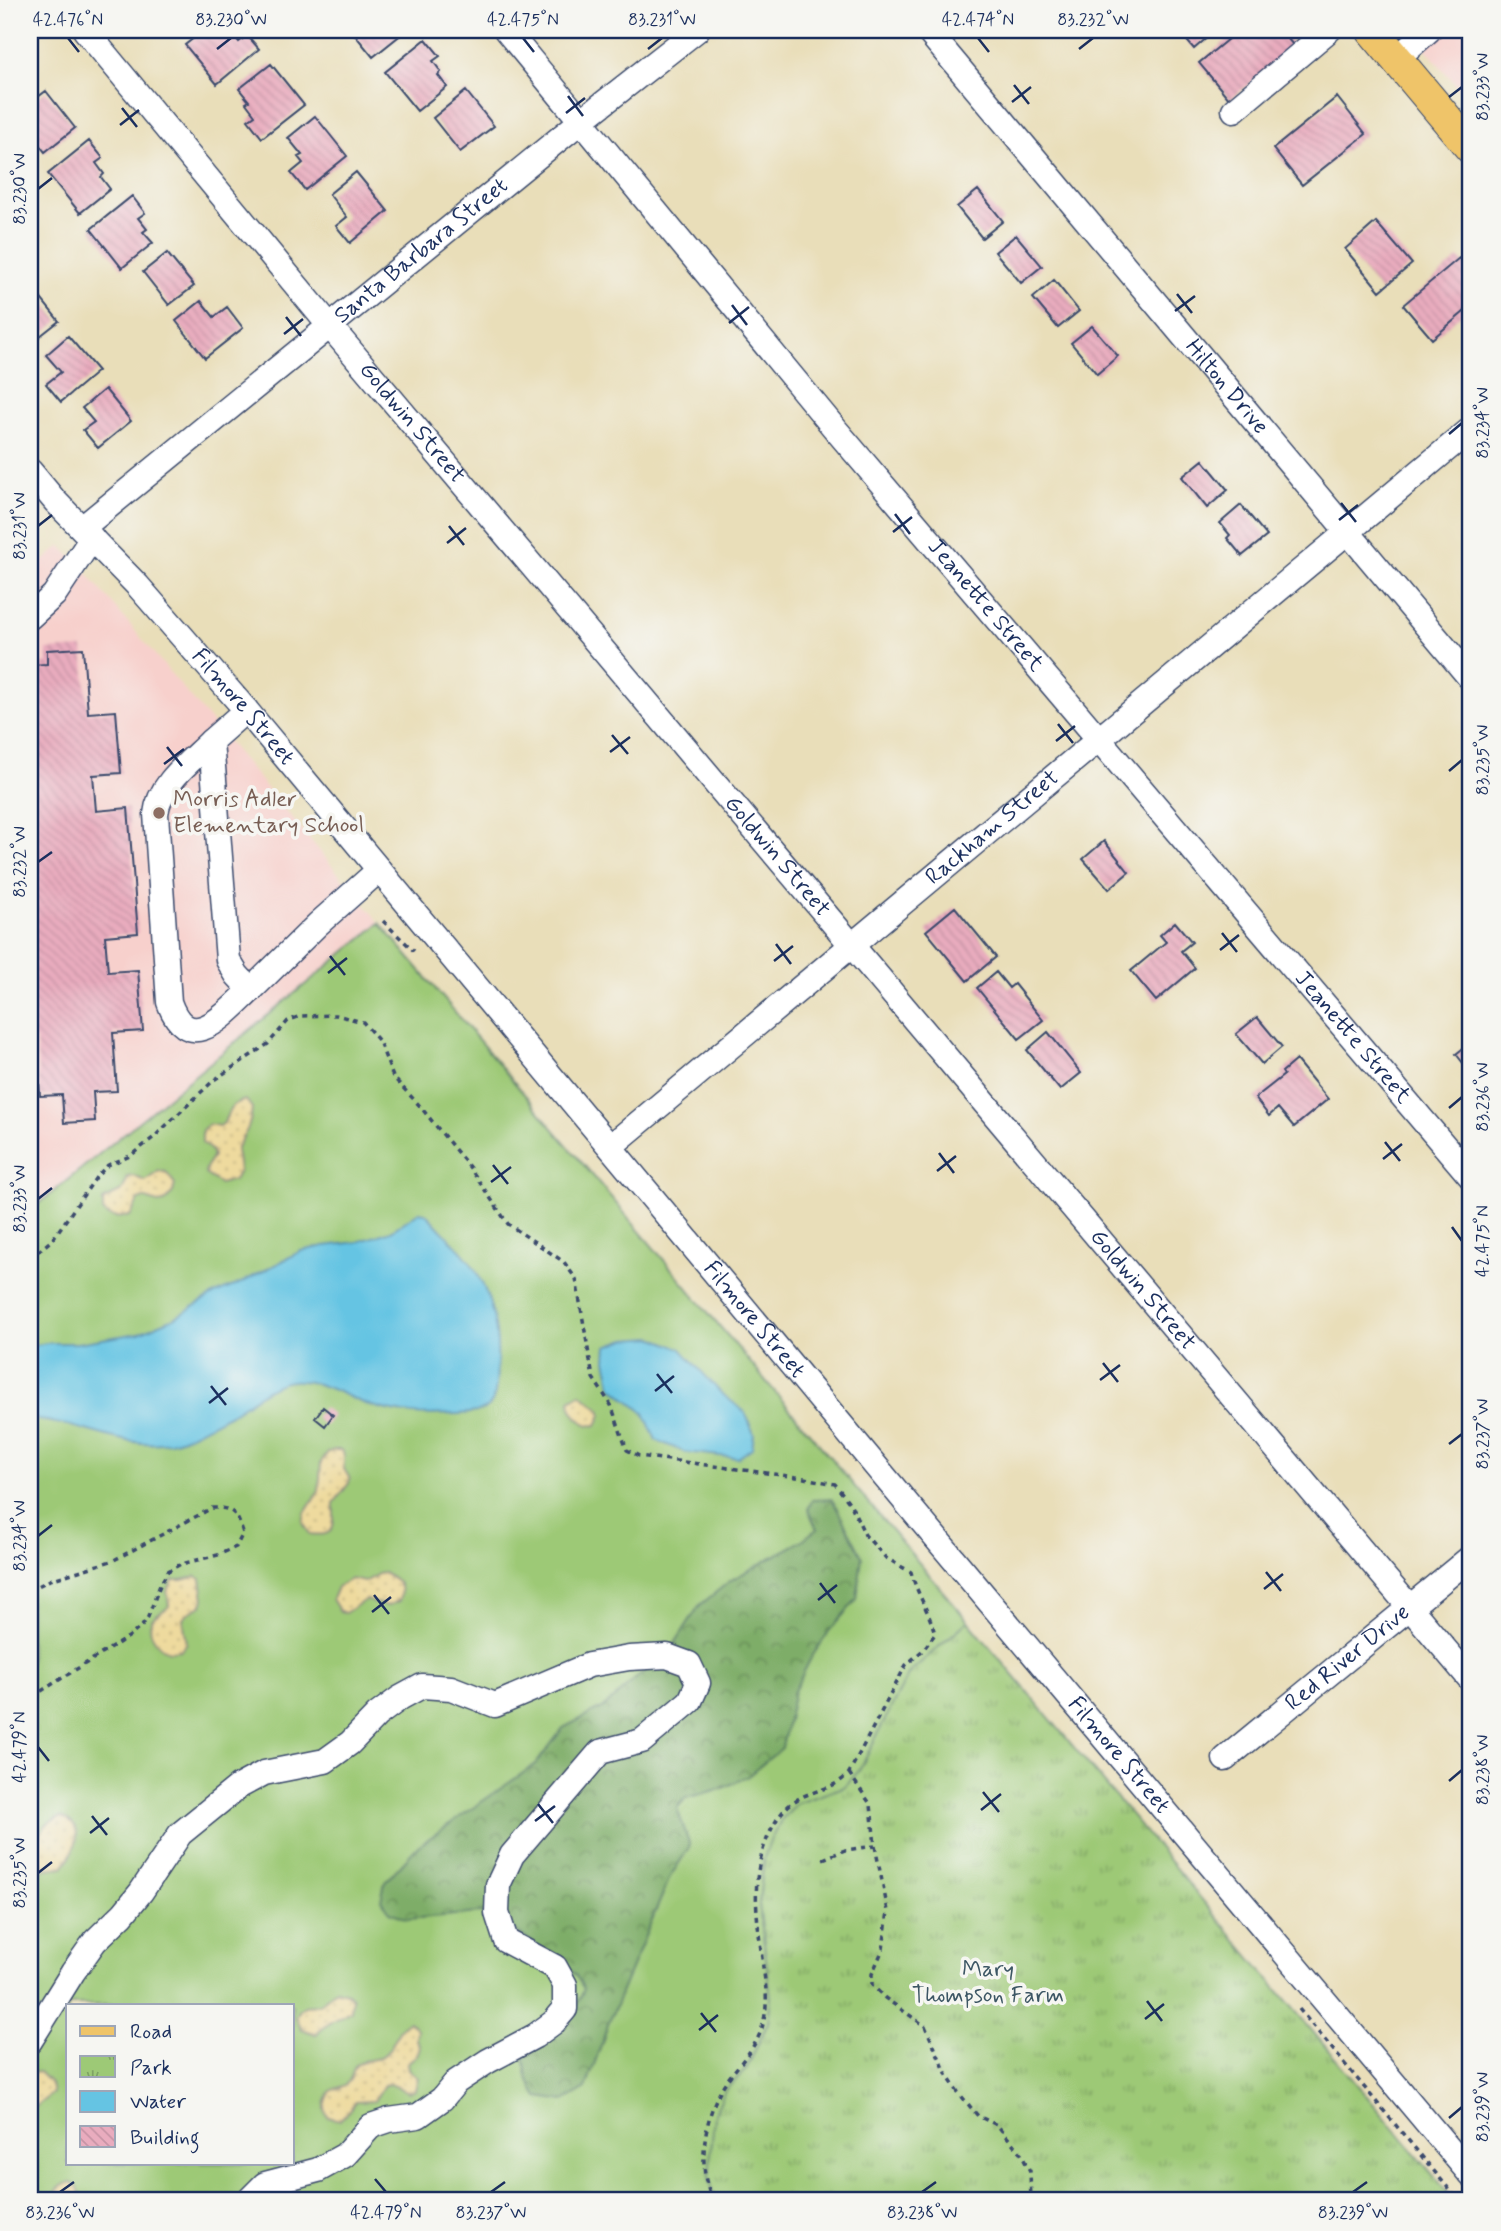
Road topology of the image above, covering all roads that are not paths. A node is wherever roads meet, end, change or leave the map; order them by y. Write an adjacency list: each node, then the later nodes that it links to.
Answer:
1 (85, 30): 12 (street, Goldwin Street)
2 (506, 30): 10 (street, Jeanette Street)
3 (697, 30): 10 (street, Santa Barbara Street)
4 (926, 30): 15 (street, Hilton Drive)
5 (1329, 30): 9 (street)
6 (1372, 30): 8 (main road)
7 (1429, 30): 8 (street)
8 (1396, 59): 11 (main road)
9 (1234, 110)
10 (581, 121): 12 (street, Santa Barbara Street); 20 (street, Jeanette Street)
11 (1471, 148)
12 (330, 325): 16 (street, Santa Barbara Street); 23 (street, Goldwin Street)
13 (1471, 429): 15 (street, Rackham Street)
14 (30, 471): 16 (street, Filmore Street)
15 (1348, 532): 18 (street, Hilton Drive); 20 (street, Rackham Street)
16 (87, 533): 17 (street, Santa Barbara Street); 19 (street, Filmore Street)
17 (30, 617)
18 (1471, 679)
19 (246, 710): 21 (street); 22 (street, Filmore Street)
20 (1098, 739): 23 (street, Rackham Street); 26 (street, Jeanette Street)
21 (211, 741): 24 (street); 24 (street)
22 (379, 870): 24 (street); 25 (street, Filmore Street)
23 (852, 946): 25 (street, Rackham Street); 28 (street, Goldwin Street)
24 (251, 990)
25 (611, 1146): 32 (street, Filmore Street)
26 (1471, 1177)
27 (1471, 1557): 28 (street, Red River Drive)
28 (1411, 1608): 29 (street, Goldwin Street); 30 (street, Red River Drive)
29 (1471, 1680)
30 (1225, 1759)
31 (30, 2040): 33 (street)
32 (1471, 2175)
33 (248, 2201)

